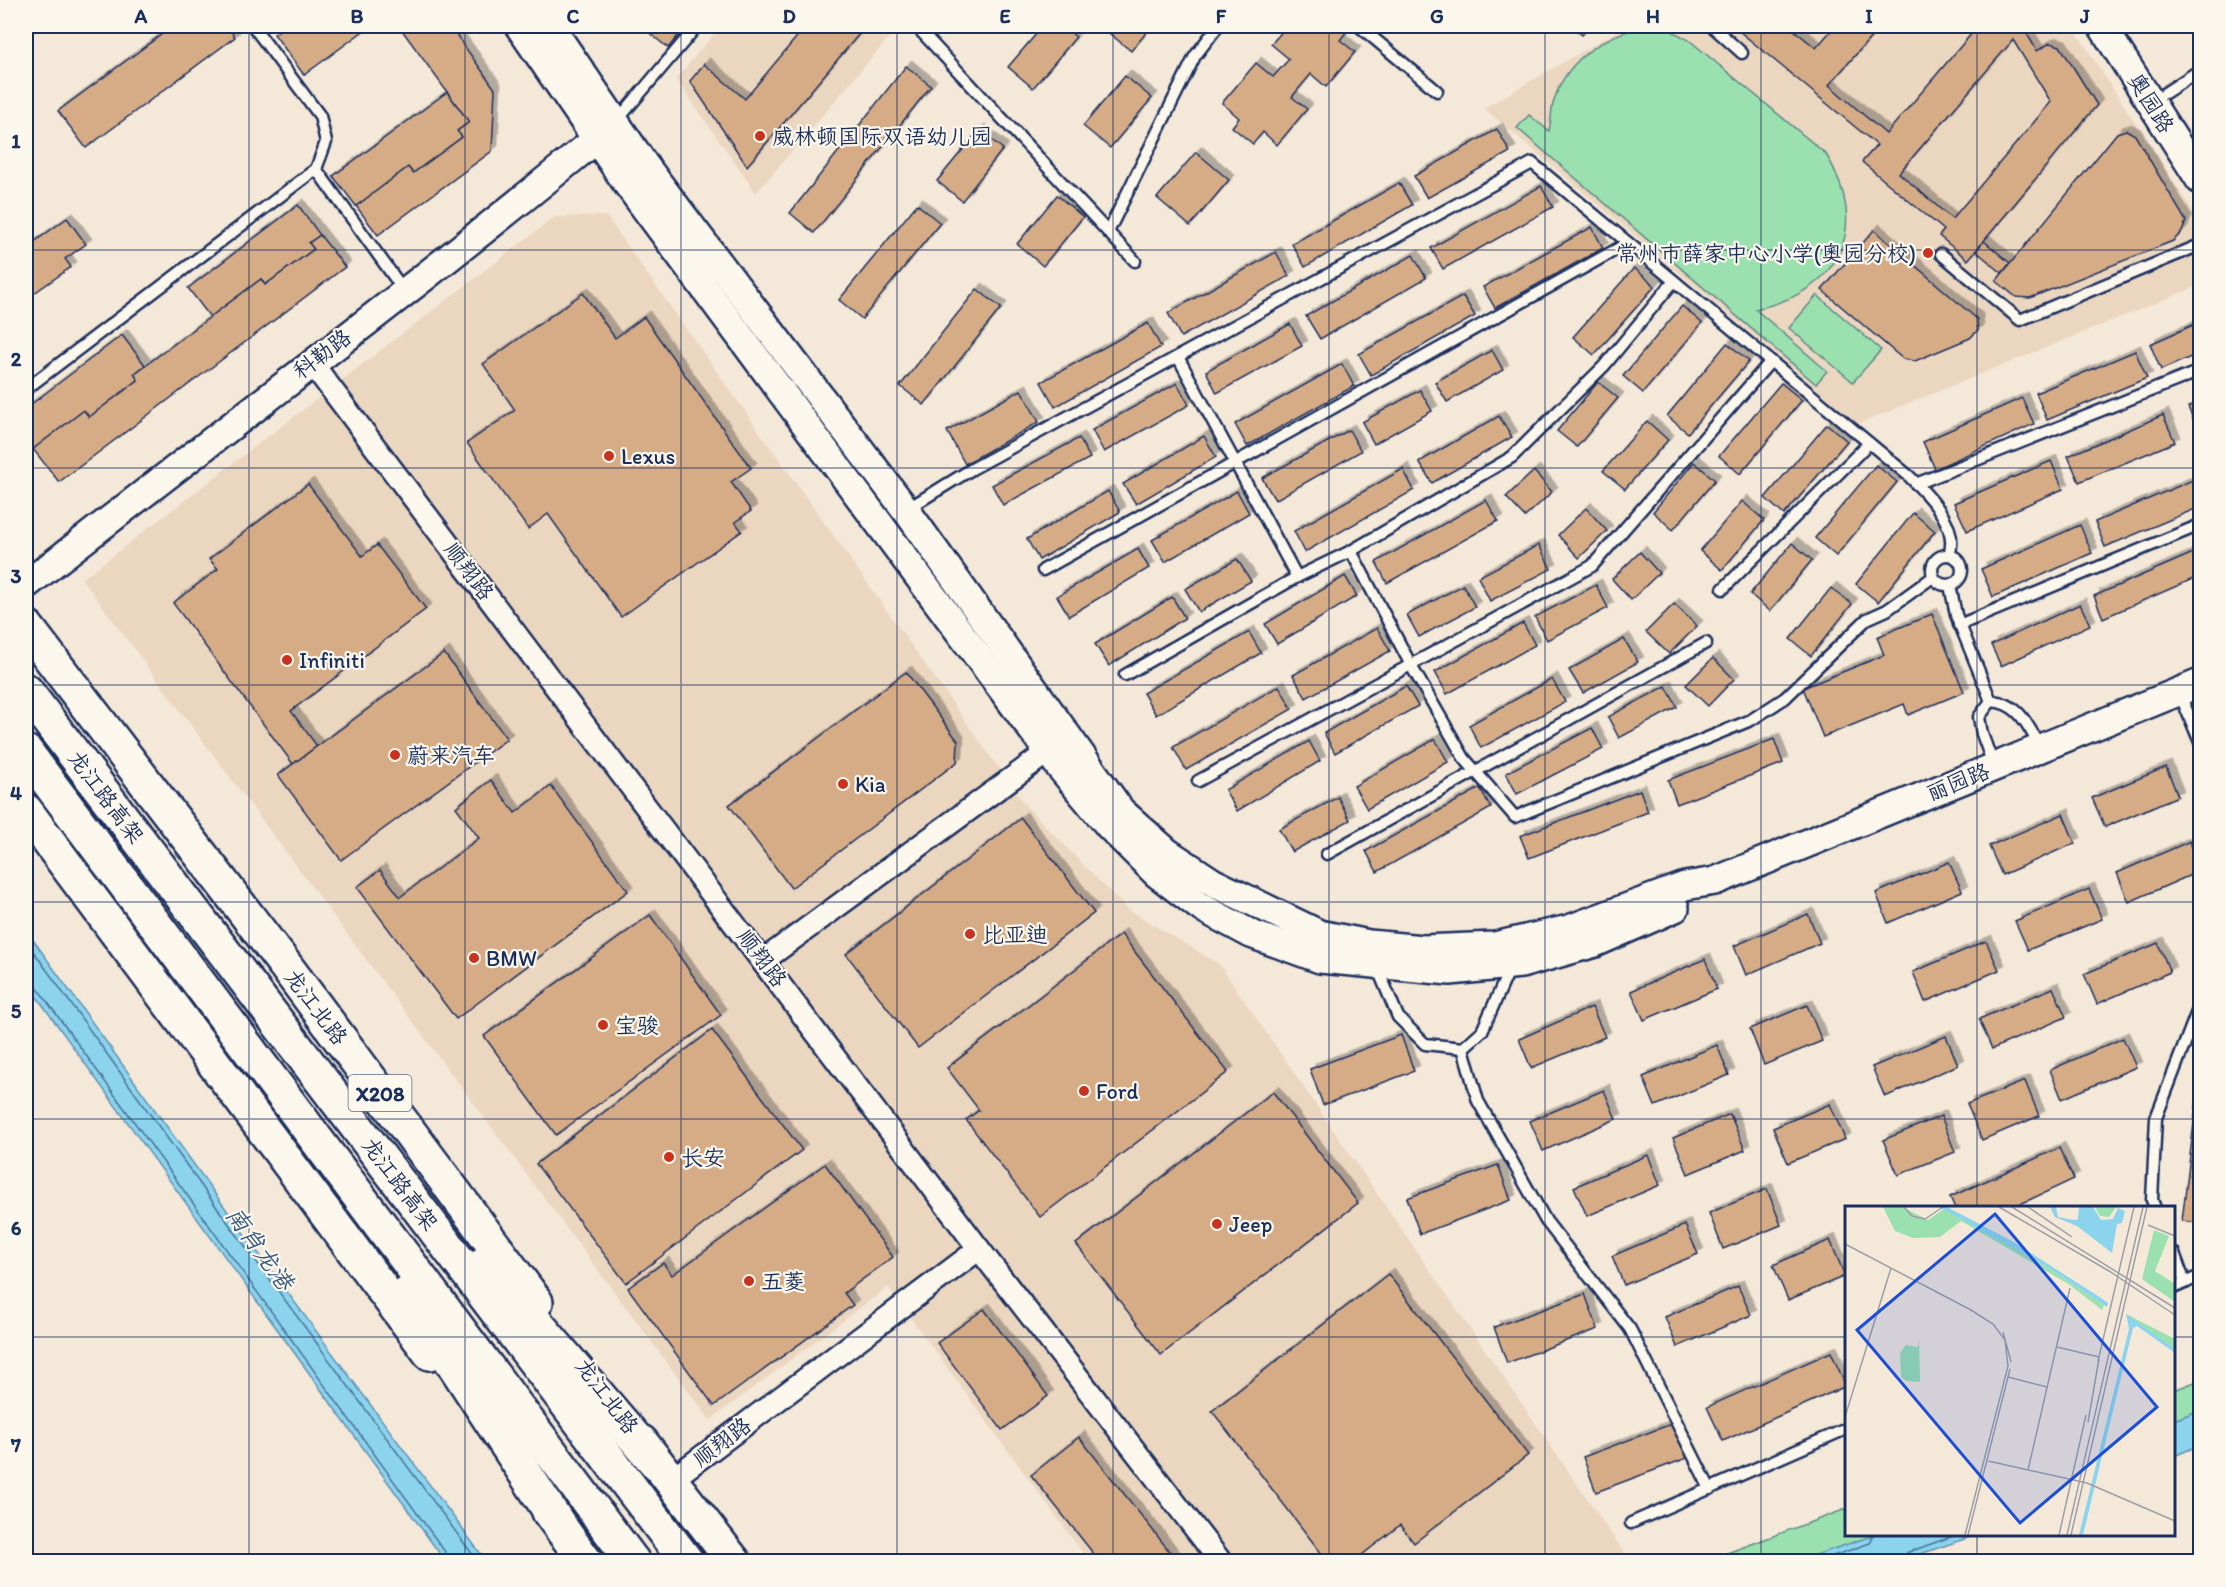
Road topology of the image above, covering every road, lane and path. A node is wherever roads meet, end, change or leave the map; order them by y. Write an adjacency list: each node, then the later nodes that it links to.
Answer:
1 (254, 26): 17 (lane)
2 (519, 26): 15 (street)
3 (550, 26): 15 (street)
4 (697, 26): 15 (lane)
5 (916, 26): 19 (lane)
6 (1218, 26): 19 (lane)
7 (1359, 26): 13 (lane)
8 (1712, 26): 11 (lane)
9 (2102, 26): 18 (street, 奥园路)
10 (2122, 26): 14 (street, 奥园路)
11 (1742, 53)
12 (2200, 70): 14 (lane)
13 (1437, 91)
14 (2165, 93): 16 (street, 奥园路)
15 (606, 130): 25 (street, 科勒路); 34 (street); 54 (street)
16 (2200, 148)
17 (316, 169): 25 (lane); 30 (lane)
18 (2200, 180)
19 (1108, 232): 23 (lane)
20 (1628, 243): 24 (lane); 26 (lane); 32 (lane)
21 (2200, 245): 22 (lane)
22 (1941, 254)
23 (1135, 261)
24 (1674, 281): 27 (lane); 36 (lane)
25 (405, 292): 28 (street, 科勒路)
26 (1178, 357): 32 (lane); 34 (lane)
27 (1770, 361): 31 (lane); 47 (lane)
28 (312, 362): 41 (street, 科勒路); 62 (street, 顺翔路)
29 (2200, 371): 33 (lane)
30 (26, 389)
31 (1869, 443): 33 (lane); 43 (lane)
32 (1235, 463): 38 (lane); 40 (lane)
33 (1916, 484): 37 (lane)
34 (906, 510): 61 (street)
35 (2200, 525): 44 (lane)
36 (1351, 551): 40 (lane); 47 (lane)
37 (1948, 555): 39 (lane); 42 (lane)
38 (1043, 570)
39 (1933, 577): 42 (lane); 57 (lane)
40 (1297, 578): 48 (lane)
41 (26, 585)
42 (1950, 585): 44 (lane)
43 (1723, 589)
44 (1959, 625): 51 (lane)
45 (26, 626): 76 (main road, 龙江北路 / X208)
46 (1706, 643): 57 (lane)
47 (1410, 665): 57 (lane); 58 (lane)
48 (1125, 675)
49 (2190, 687): 52 (lane); 53 (street, 丽园路)
50 (26, 691): 65 (main road, 龙江路高架)
51 (1990, 701): 53 (lane); 56 (lane)
52 (2200, 742)
53 (2042, 748): 56 (street, 丽园路)
54 (1049, 751): 62 (street); 64 (street)
55 (26, 752): 67 (main road, 龙江路高架)
56 (1994, 767): 61 (street, 丽园路)
57 (1475, 771): 60 (lane)
58 (1198, 781)
59 (26, 811): 79 (main road)
60 (1327, 854)
61 (1715, 881): 63 (street)
62 (764, 960): 70 (street, 顺翔路)
63 (1512, 965): 64 (street); 68 (lane)
64 (1377, 966): 68 (lane)
65 (250, 987): 76 (main road); 82 (main road, 龙江路高架)
66 (2200, 1004): 69 (lane)
67 (220, 1009): 79 (main road); 81 (main road, 龙江路高架)
68 (1463, 1048): 77 (lane)
69 (2154, 1206)
70 (980, 1249): 76 (street, 顺翔路); 84 (street)
71 (2175, 1256): 73 (lane)
72 (2200, 1276): 73 (lane)
73 (2185, 1283): 74 (lane)
74 (2175, 1288)
75 (1845, 1429): 77 (lane)
76 (665, 1472): 83 (main road, 龙江北路 / X208)
77 (1710, 1489): 78 (lane)
78 (1631, 1523)
79 (565, 1534): 80 (main road)
80 (586, 1562)
81 (633, 1562)
82 (687, 1562)
83 (734, 1562)
84 (1221, 1562)

